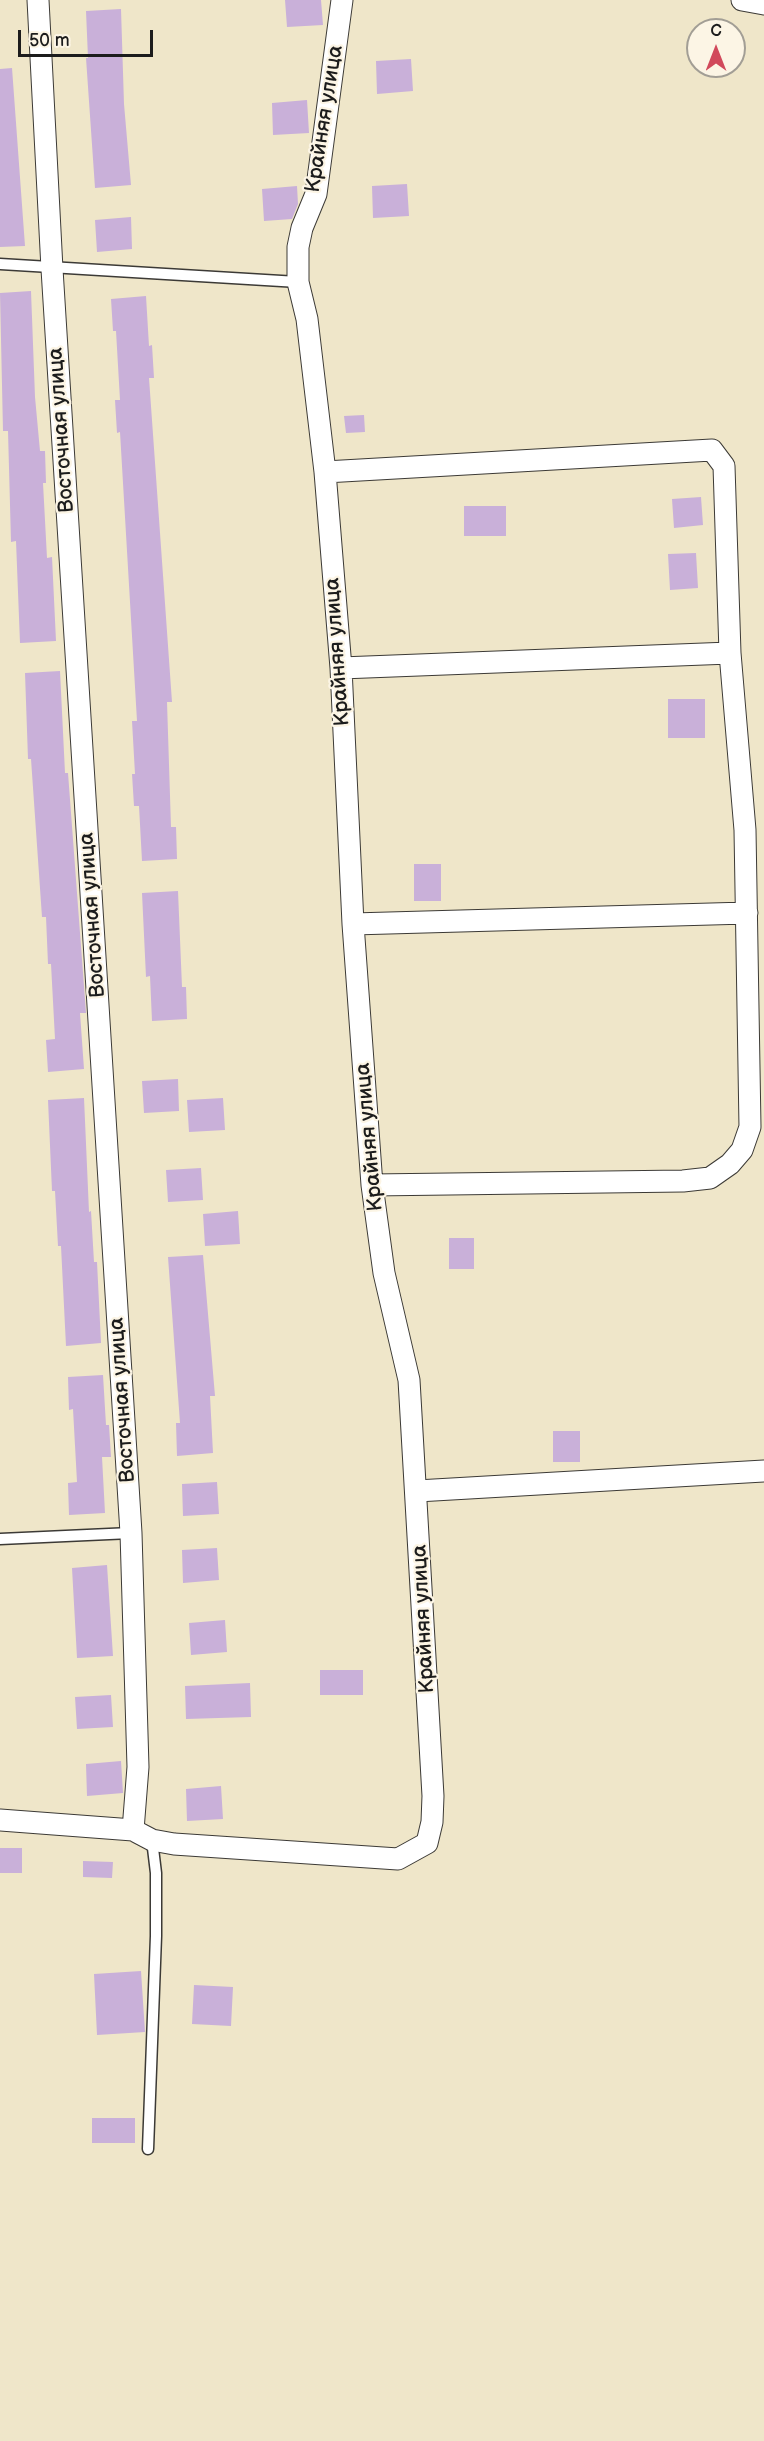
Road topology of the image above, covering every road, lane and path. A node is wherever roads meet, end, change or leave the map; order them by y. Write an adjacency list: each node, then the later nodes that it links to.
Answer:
1 (38, 0): 6 (street, Восточная улица)
2 (342, 0): 7 (street, Крайняя улица)
3 (742, 0): 4 (street)
4 (764, 4)
5 (0, 264): 6 (lane)
6 (52, 269): 7 (lane); 16 (street, Восточная улица)
7 (298, 282): 8 (street, Крайняя улица)
8 (325, 472): 9 (street); 10 (street, Крайняя улица)
9 (730, 653): 10 (street); 11 (street)
10 (340, 668): 12 (street, Крайняя улица)
11 (747, 913): 12 (street); 13 (street)
12 (353, 924): 13 (street, Крайняя улица)
13 (372, 1185): 15 (street, Крайняя улица)
14 (764, 1471): 15 (street)
15 (417, 1491): 20 (street, Крайняя улица)
16 (131, 1533): 17 (lane); 19 (street, Восточная улица)
17 (0, 1539)
18 (0, 1821): 19 (street, Крайняя улица)
19 (133, 1830): 20 (street, Крайняя улица)
20 (152, 1840): 21 (lane)
21 (148, 2148)

